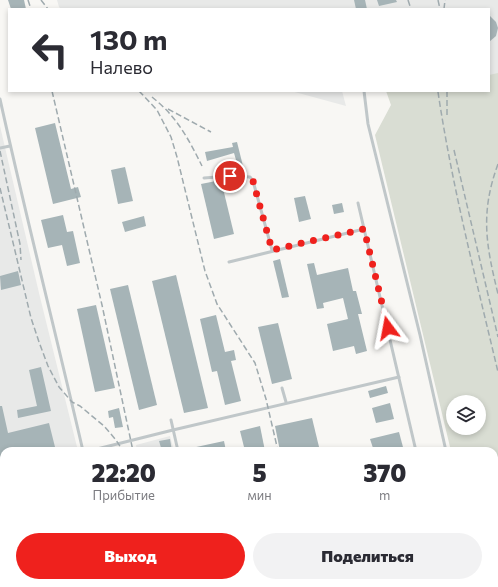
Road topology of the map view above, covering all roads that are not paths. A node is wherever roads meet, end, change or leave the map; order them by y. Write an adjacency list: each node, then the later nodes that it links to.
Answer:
1 (364, 92): 19 (lane)
2 (0, 99): 3 (lane)
3 (10, 146): 4 (lane); 15 (lane)
4 (0, 148)
5 (204, 178): 8 (lane)
6 (358, 203): 7 (lane)
7 (364, 229): 8 (lane); 10 (lane)
8 (272, 250): 9 (lane)
9 (230, 262)
10 (399, 377): 12 (lane); 18 (lane)
11 (282, 388): 12 (lane)
12 (286, 402): 14 (lane)
13 (171, 420): 14 (lane)
14 (173, 430): 16 (lane); 17 (lane)
15 (82, 447)
16 (105, 447)
17 (177, 447)
18 (415, 447)
19 (445, 447)

